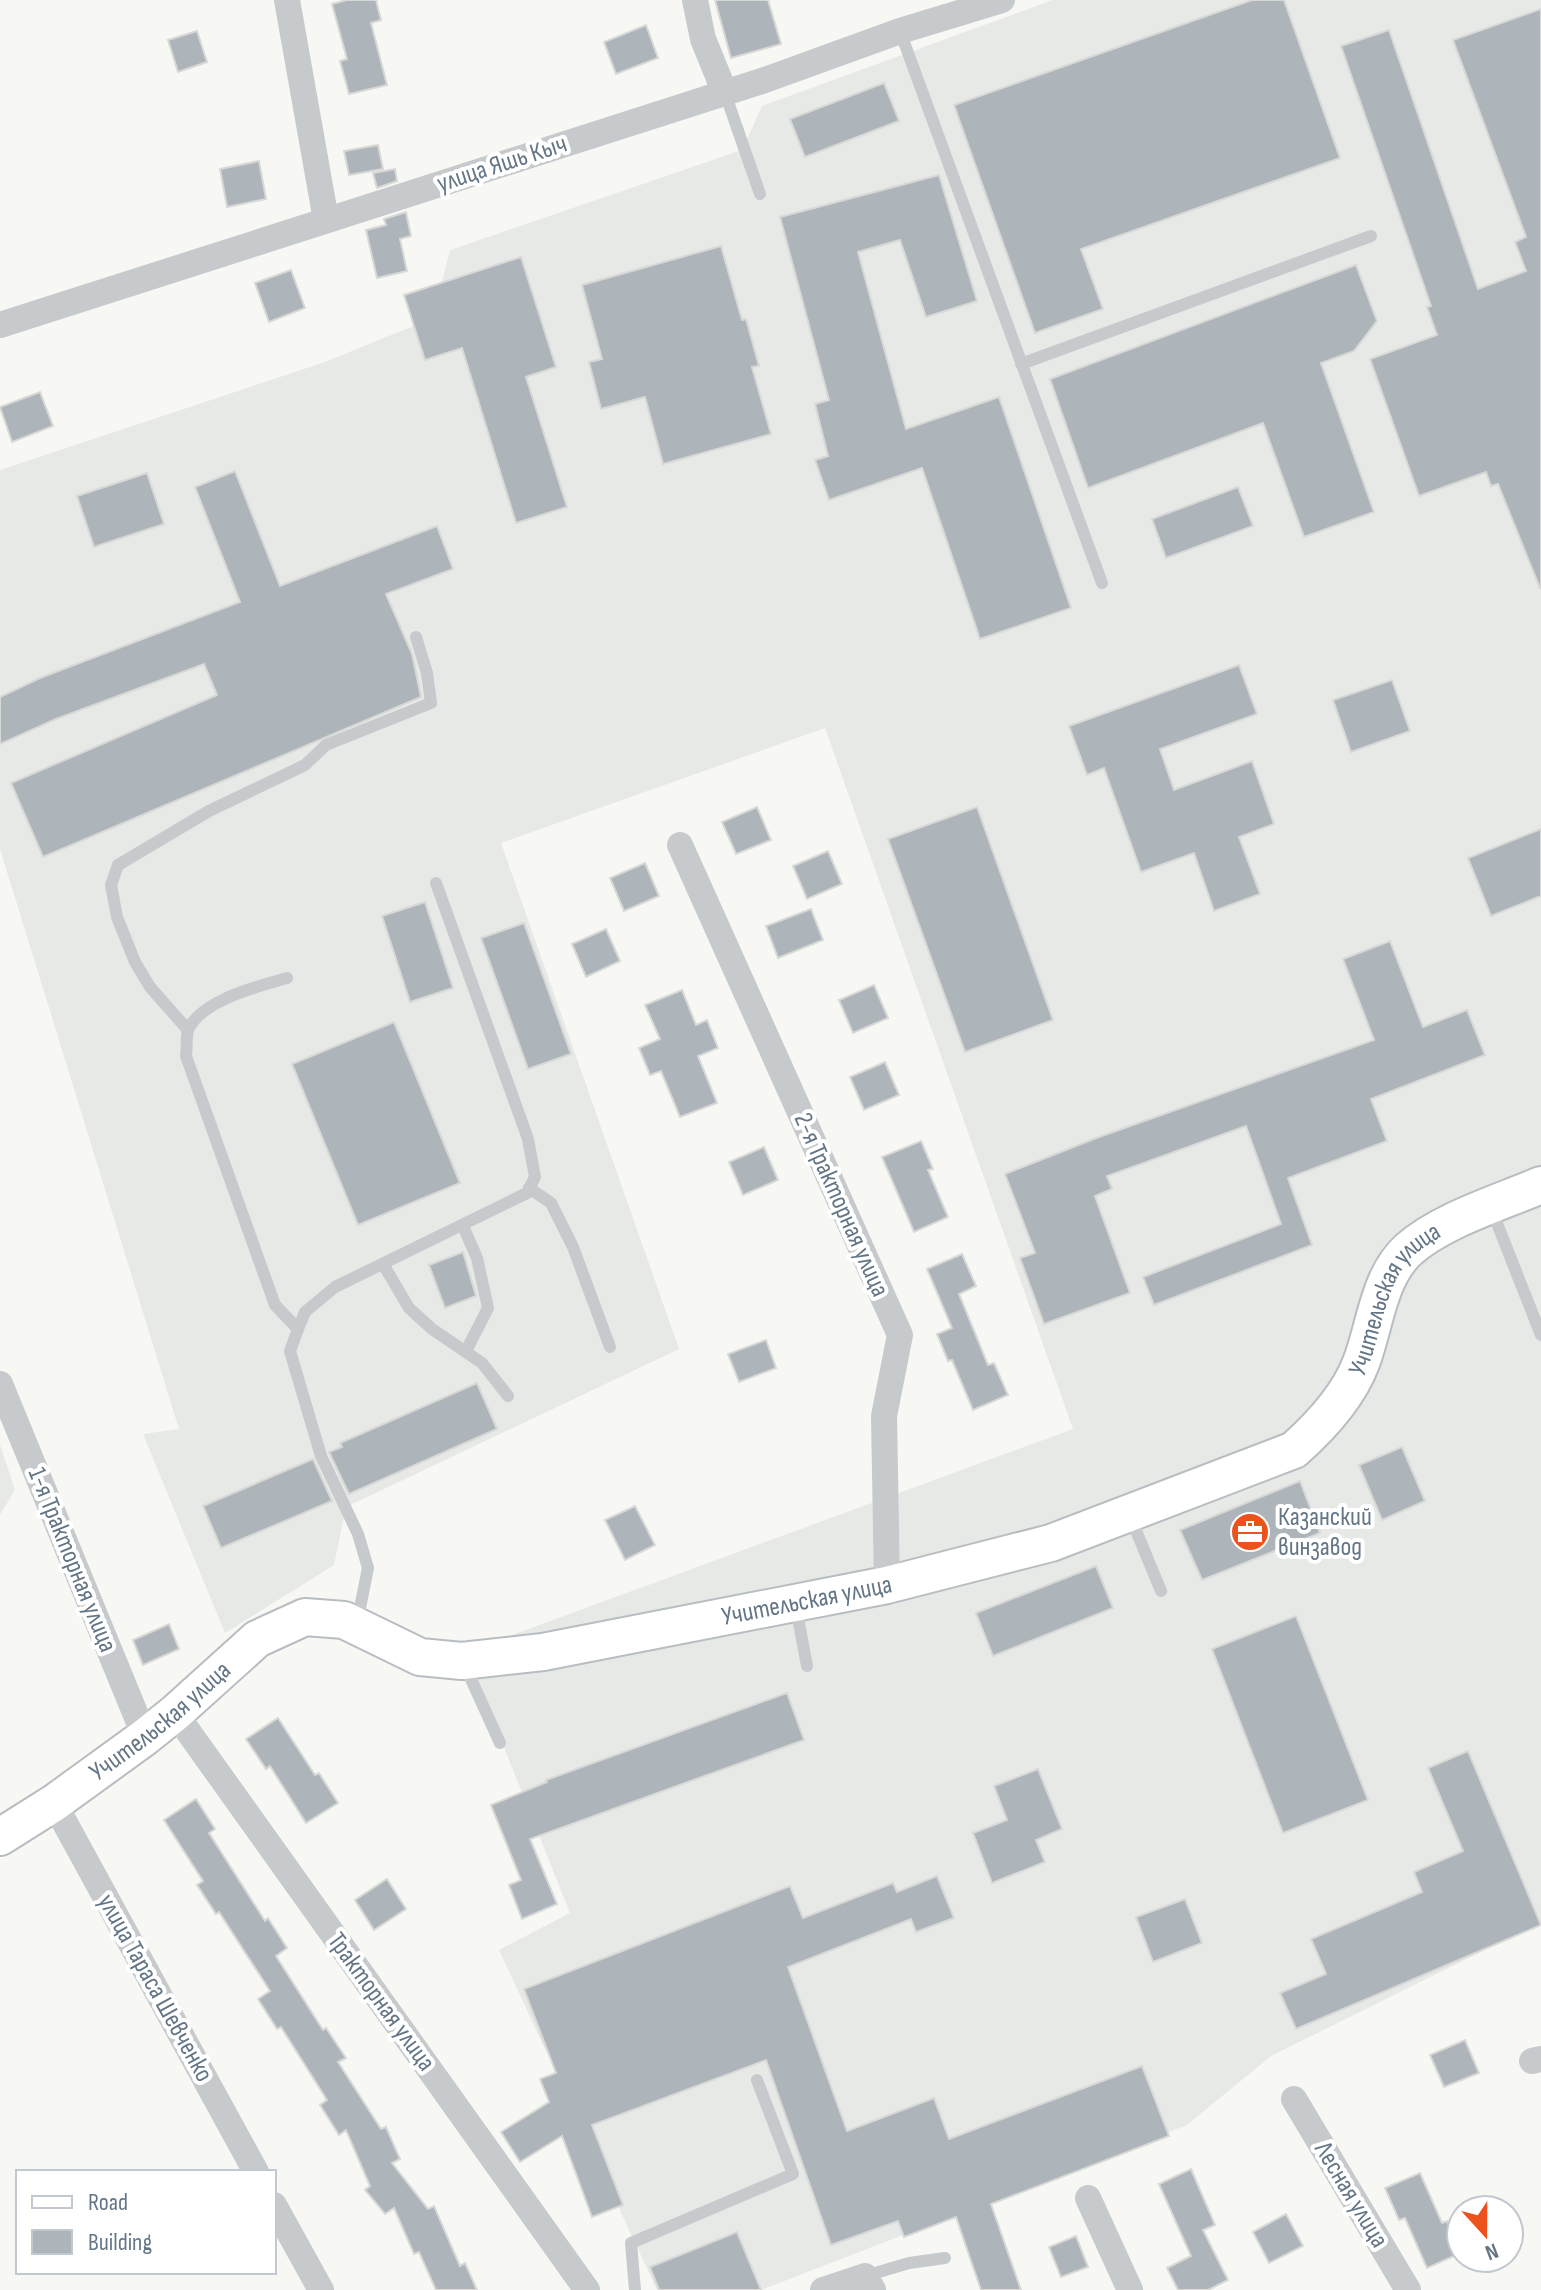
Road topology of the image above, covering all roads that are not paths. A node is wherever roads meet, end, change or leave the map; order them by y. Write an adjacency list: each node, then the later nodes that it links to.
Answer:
1 (287, 0): 7 (street)
2 (695, 0): 5 (street)
3 (1002, 0): 4 (street, улица Яшь Кыч)
4 (900, 31): 5 (street, улица Яшь Кыч); 10 (lane)
5 (725, 93): 6 (lane); 7 (street, улица Яшь Кыч)
6 (760, 194)
7 (326, 220): 9 (street, улица Яшь Кыч)
8 (1371, 236): 10 (lane)
9 (0, 325)
10 (1021, 364): 11 (lane)
11 (1102, 583)
12 (416, 637): 16 (lane)
13 (680, 845): 29 (street, 2-я Тракторная улица)
14 (436, 883): 18 (lane)
15 (287, 978): 16 (lane)
16 (188, 1030): 22 (lane)
17 (1541, 1185): 19 (street, Учительская улица)
18 (529, 1188): 20 (lane); 24 (lane)
19 (1491, 1206): 23 (lane); 28 (street, Учительская улица)
20 (463, 1226): 21 (lane); 25 (lane)
21 (383, 1264): 22 (lane); 25 (lane)
22 (298, 1329): 32 (lane)
23 (1541, 1335)
24 (610, 1347)
25 (466, 1351): 27 (lane)
26 (0, 1384): 36 (street, 1-я Тракторная улица)
27 (508, 1396)
28 (1129, 1513): 29 (street, Учительская улица); 30 (lane)
29 (887, 1585): 31 (street, Учительская улица)
30 (1161, 1591)
31 (795, 1603): 33 (street, Учительская улица); 34 (lane)
32 (357, 1626): 33 (street, Учительская улица); 35 (street, Учительская улица)
33 (462, 1661): 37 (lane)
34 (807, 1666)
35 (175, 1713): 36 (street, Учительская улица); 48 (street, Тракторная улица)
36 (145, 1737): 38 (street, Учительская улица)
37 (500, 1743)
38 (54, 1803): 39 (street, Учительская улица); 42 (street, улица Тараса Шевченко)
39 (0, 1837)
40 (757, 2080): 49 (lane)
41 (1294, 2099): 52 (street, Лесная улица)
42 (255, 2170)
43 (1088, 2198): 51 (street)
44 (276, 2209): 47 (street)
45 (945, 2258): 46 (lane)
46 (869, 2283): 50 (street)
47 (321, 2290)
48 (587, 2290)
49 (635, 2290)
50 (823, 2290)
51 (1130, 2290)
52 (1408, 2290)

